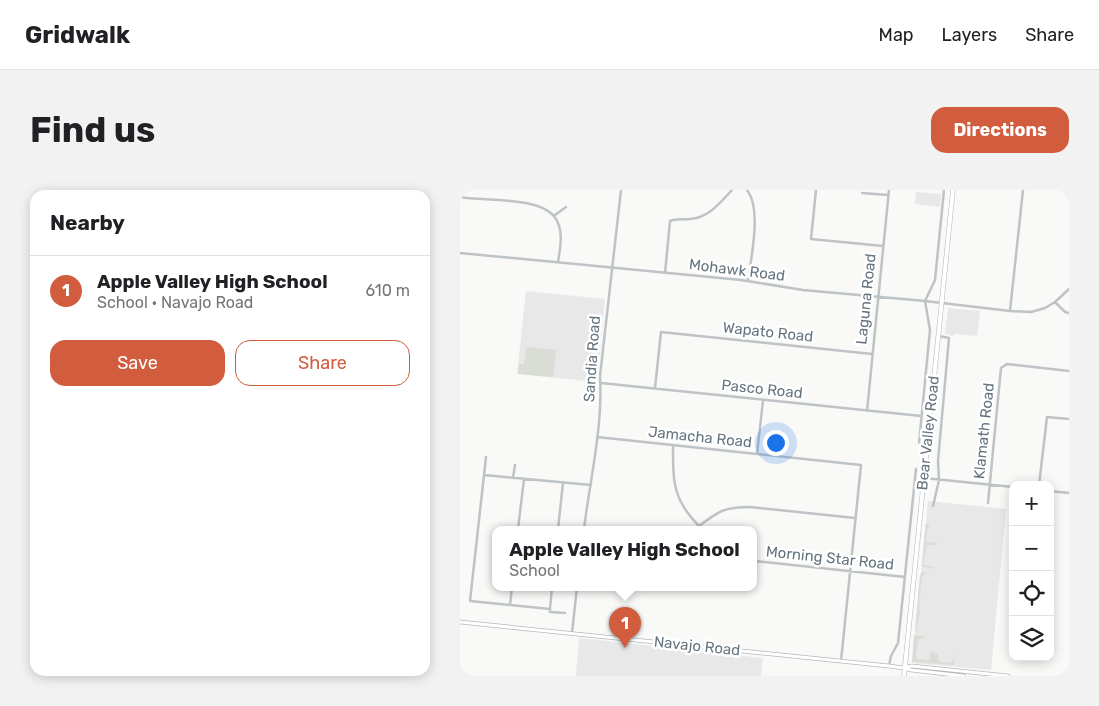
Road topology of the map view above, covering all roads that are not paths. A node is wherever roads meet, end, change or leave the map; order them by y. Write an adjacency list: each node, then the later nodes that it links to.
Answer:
1 (621, 190): 17 (street, Sandia Road)
2 (732, 190): 18 (street)
3 (747, 190): 19 (street)
4 (816, 190): 14 (street)
5 (889, 190): 10 (street, Laguna Road)
6 (944, 190): 22 (street)
7 (952, 190): 24 (main road, Bear Valley Road)
8 (1023, 190): 25 (street)
9 (862, 193): 10 (street)
10 (888, 195): 14 (street, Laguna Road)
11 (460, 197): 13 (street)
12 (566, 207): 13 (street)
13 (555, 215): 16 (street)
14 (883, 246): 21 (street, Laguna Road)
15 (460, 253): 16 (street, Mohawk Road)
16 (558, 262): 17 (street, Mohawk Road)
17 (612, 268): 18 (street, Mohawk Road); 30 (street, Sandia Road)
18 (665, 273): 19 (street, Mohawk Road)
19 (748, 281): 21 (street, Mohawk Road)
20 (1069, 289): 23 (street)
21 (878, 297): 22 (street, Mohawk Road); 28 (street, Laguna Road)
22 (925, 301): 24 (street, Mohawk Road); 34 (street)
23 (1055, 302): 25 (street, Mohawk Road); 26 (street)
24 (941, 304): 25 (street, Mohawk Road); 27 (main road, Bear Valley Road)
25 (1010, 311)
26 (1069, 314)
27 (938, 336): 45 (main road, Bear Valley Road); 47 (street)
28 (872, 354): 31 (street, Wapato Road); 33 (street, Laguna Road)
29 (1069, 370): 51 (street, Klamath Road)
30 (601, 383): 31 (street, Pasco Road); 36 (street, Sandia Road)
31 (655, 388): 32 (street, Pasco Road)
32 (763, 400): 33 (street, Pasco Road); 39 (street)
33 (867, 411): 34 (street, Pasco Road)
34 (921, 416): 37 (street)
35 (1069, 419): 48 (street)
36 (597, 436): 38 (street, Jamacha Road); 50 (street, Sandia Road)
37 (919, 443)
38 (673, 446): 39 (street, Jamacha Road); 61 (street)
39 (757, 454): 57 (street, Jamacha Road)
40 (486, 457): 43 (street)
41 (515, 465): 44 (street)
42 (916, 469): 64 (street)
43 (484, 475): 44 (street); 68 (street)
44 (513, 478): 46 (street)
45 (924, 478): 47 (street); 75 (main road, Bear Valley Road)
46 (524, 479): 49 (street); 58 (street)
47 (939, 480): 51 (street); 56 (street)
48 (1040, 481)
49 (563, 483): 50 (street); 59 (street)
50 (591, 485): 60 (street, Sandia Road)
51 (990, 485): 52 (street); 55 (street, Klamath Road)
52 (1009, 487)
53 (1054, 491): 54 (street)
54 (1069, 493)
55 (988, 503)
56 (933, 506)
57 (855, 518): 61 (street); 63 (street)
58 (518, 526)
59 (558, 526)
60 (584, 526)
61 (699, 526)
62 (757, 561): 63 (street, Morning Star Road)
63 (850, 570): 64 (street, Morning Star Road); 73 (street)
64 (905, 577): 74 (street)
65 (512, 591): 68 (street)
66 (552, 591): 69 (street)
67 (577, 591): 72 (street)
68 (510, 605): 69 (street)
69 (550, 609): 70 (street)
70 (565, 613)
71 (460, 622): 72 (street, Navajo Road)
72 (572, 633): 73 (street, Navajo Road)
73 (841, 661): 74 (street, Navajo Road)
74 (889, 666): 75 (street, Navajo Road)
75 (904, 668): 76 (main road, Bear Valley Road); 77 (street, Navajo Road); 78 (street, Navajo Road)
76 (904, 676)
77 (964, 676)
78 (1008, 676)

